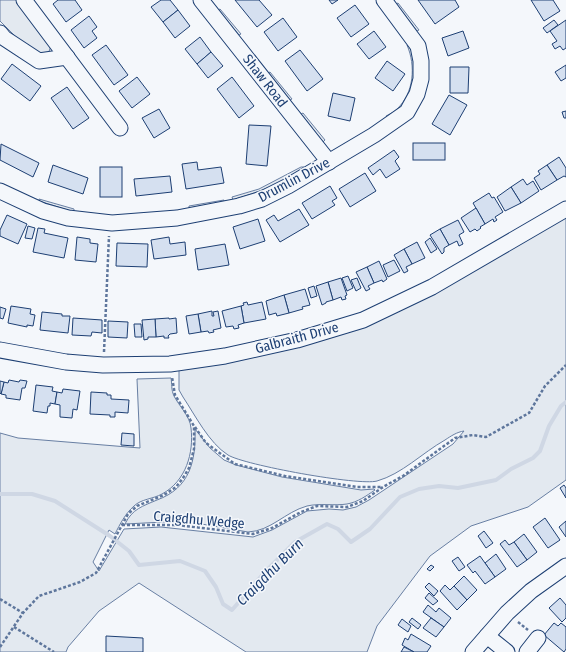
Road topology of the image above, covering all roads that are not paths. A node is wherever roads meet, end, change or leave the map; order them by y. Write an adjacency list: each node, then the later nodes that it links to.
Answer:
1 (24, 0): 5 (street)
2 (201, 0): 7 (street, Shaw Road)
3 (384, 0): 7 (street, Drumlin Drive)
4 (1, 37): 5 (street)
5 (67, 57): 6 (street)
6 (120, 128)
7 (329, 162): 8 (street, Drumlin Drive)
8 (0, 191)
9 (566, 209): 10 (street, Galbraith Drive)
10 (0, 350)
11 (566, 566): 12 (street)
12 (487, 636): 14 (street); 15 (street)
13 (538, 638): 16 (street)
14 (473, 652)
15 (507, 652)
16 (527, 652)

